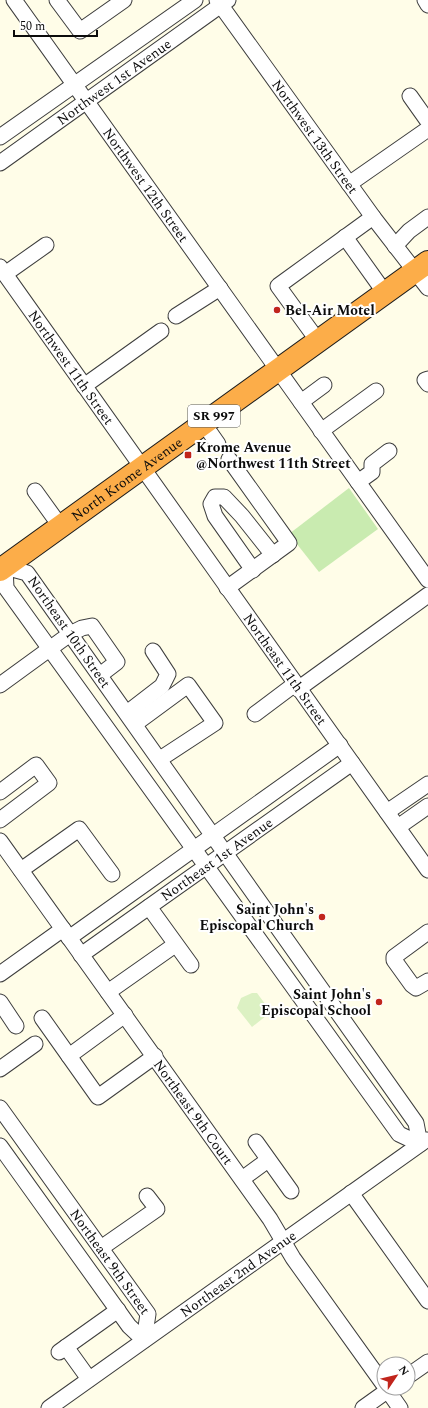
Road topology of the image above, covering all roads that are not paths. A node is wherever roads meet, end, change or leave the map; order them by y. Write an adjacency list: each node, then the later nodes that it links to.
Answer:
1 (57, 0): 2 (street)
2 (124, 0)
3 (195, 0): 8 (street, Northwest 1st Avenue)
4 (425, 0): 7 (street)
5 (18, 1): 8 (street, Northwest 12th Street)
6 (222, 2): 10 (street, Northwest 1st Avenue); 15 (street, Northwest 13th Street)
7 (428, 5)
8 (74, 84): 10 (street, Northwest 12th Street); 13 (street, Northwest 1st Avenue)
9 (410, 96): 11 (street)
10 (86, 101): 14 (street, Northwest 1st Avenue); 23 (street, Northwest 12th Street)
11 (428, 119)
12 (428, 129): 15 (street)
13 (0, 137)
14 (0, 163)
15 (349, 184): 16 (street, Northwest 13th Street)
16 (373, 217): 18 (street); 20 (street, Northwest 13th Street)
17 (428, 217): 20 (street)
18 (345, 237): 24 (street); 27 (street)
19 (46, 245): 21 (street)
20 (395, 246): 22 (street, Northwest 13th Street)
21 (2, 270): 32 (street, Northwest 11th Street)
22 (424, 274): 24 (highway, North Krome Avenue / SR 997)
23 (220, 288): 25 (street); 28 (street, Northwest 12th Street)
24 (385, 293): 27 (highway, North Krome Avenue / SR 997)
25 (176, 316)
26 (161, 331): 32 (street)
27 (318, 342): 28 (highway, North Krome Avenue / SR 997)
28 (278, 370): 34 (street, Northwest 12th Street); 35 (highway, North Krome Avenue / SR 997)
29 (428, 378): 30 (street)
30 (428, 384)
31 (324, 385): 34 (street)
32 (84, 386): 40 (street, Northwest 11th Street)
33 (376, 390): 36 (street)
34 (301, 402): 36 (street, Northwest 12th Street)
35 (204, 424): 37 (street); 40 (highway, North Krome Avenue / SR 997)
36 (321, 431): 41 (street, Northwest 12th Street)
37 (218, 444)
38 (389, 451): 41 (street)
39 (229, 459): 44 (street)
40 (142, 468): 43 (highway, North Krome Avenue / SR 997); 48 (street, Northeast 11th Street)
41 (358, 482): 47 (street, Northwest 12th Street)
42 (35, 491): 43 (street)
43 (61, 526): 45 (highway, North Krome Avenue / SR 997)
44 (273, 555): 46 (street); 46 (street)
45 (2, 565): 50 (street, Northeast 10th Street); 51 (street, Northeast 10th Street)
46 (253, 570): 48 (street)
47 (428, 580)
48 (227, 588): 55 (street, Northeast 11th Street)
49 (428, 595): 55 (street)
50 (70, 634): 51 (street); 53 (street, Northeast 10th Street); 53 (street)
51 (49, 649): 54 (street); 69 (street, Northeast 10th Street)
52 (153, 651): 57 (street)
53 (100, 675): 57 (street, Northeast 10th Street)
54 (0, 685)
55 (297, 686): 56 (street); 58 (street, Northeast 11th Street)
56 (255, 714)
57 (131, 718): 59 (street, Northeast 10th Street); 59 (street)
58 (340, 745): 60 (street, Northeast 11th Street); 67 (street, Northeast 1st Avenue)
59 (160, 760): 67 (street, Northeast 10th Street)
60 (352, 763): 64 (street, Northeast 11th Street); 70 (street, Northeast 1st Avenue)
61 (428, 784): 64 (street)
62 (0, 792): 65 (street)
63 (428, 806): 66 (street)
64 (387, 812): 66 (street, Northeast 11th Street)
65 (0, 820)
66 (398, 827): 73 (street, Northeast 11th Street)
67 (214, 834): 69 (street, Northeast 1st Avenue); 70 (street, Northeast 10th Street)
68 (0, 841): 72 (street, Northeast 9th Court)
69 (193, 849): 71 (street, Northeast 10th Street); 77 (street, Northeast 1st Avenue)
70 (225, 852): 71 (street, Northeast 1st Avenue); 82 (street, Northeast 10th Street)
71 (205, 866): 75 (street, Northeast 1st Avenue); 84 (street, Northeast 10th Street)
72 (21, 870): 74 (street); 77 (street, Northeast 9th Court)
73 (428, 870)
74 (112, 874)
75 (149, 907): 79 (street, Northeast 1st Avenue); 80 (street)
76 (428, 932): 83 (street)
77 (66, 934): 79 (street, Northeast 9th Court); 81 (street, Northeast 1st Avenue)
78 (172, 947): 85 (street)
79 (81, 955): 85 (street, Northeast 9th Court)
80 (191, 965)
81 (0, 974)
82 (314, 978): 84 (street); 97 (street, Northeast 10th Street)
83 (428, 981)
84 (296, 991): 97 (street, Northeast 10th Street)
85 (108, 992): 87 (street, Northeast 9th Court)
86 (2, 1009): 89 (street)
87 (125, 1015): 91 (street); 92 (street, Northeast 9th Court)
88 (42, 1018): 91 (street)
89 (16, 1026)
90 (35, 1044): 93 (street)
91 (69, 1056): 92 (street)
92 (154, 1056): 99 (street, Northeast 9th Court)
93 (0, 1069)
94 (0, 1108): 103 (street, Northeast 9th Street)
95 (256, 1142): 98 (street)
96 (0, 1146): 104 (street, Northeast 9th Street)
97 (425, 1146): 101 (street, Northeast 2nd Avenue)
98 (268, 1160): 99 (street); 100 (street)
99 (242, 1179): 105 (street, Northeast 9th Court)
100 (291, 1191)
101 (351, 1193): 105 (street, Northeast 2nd Avenue); 107 (street)
102 (147, 1196): 106 (street)
103 (87, 1229): 104 (street); 106 (street, Northeast 9th Street)
104 (69, 1242): 108 (street, Northeast 9th Street)
105 (283, 1242): 109 (street, Northeast 2nd Avenue); 112 (street, Northeast 9th Court)
106 (101, 1248): 109 (street, Northeast 9th Street)
107 (428, 1301)
108 (118, 1310): 109 (street, Northeast 9th Street); 113 (street)
109 (144, 1340): 113 (street, Northeast 2nd Avenue)
110 (428, 1362): 111 (street)
111 (416, 1370)
112 (376, 1373)
113 (89, 1379): 116 (street, Northeast 2nd Avenue)
114 (377, 1396): 117 (street)
115 (392, 1396): 118 (street, Northeast 9th Court)
116 (49, 1408)
117 (363, 1408)
118 (400, 1408)

